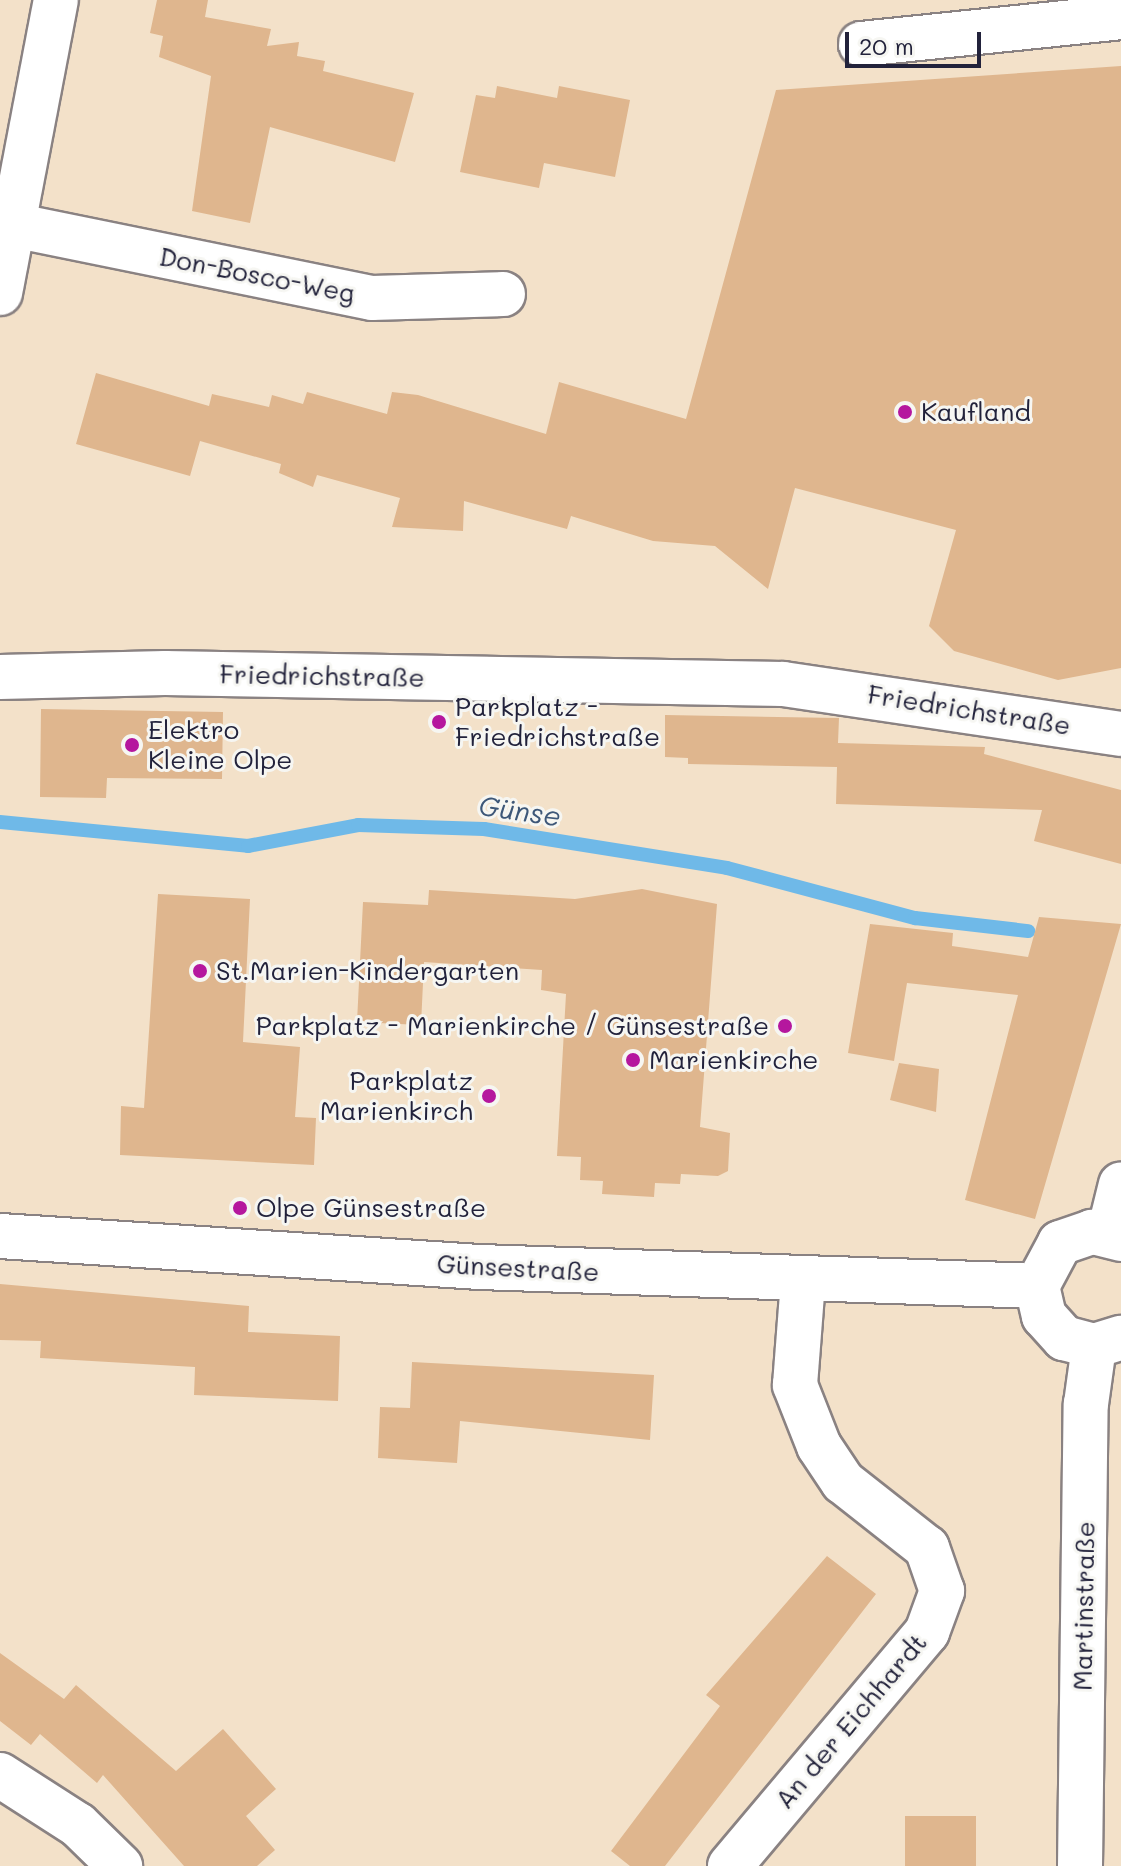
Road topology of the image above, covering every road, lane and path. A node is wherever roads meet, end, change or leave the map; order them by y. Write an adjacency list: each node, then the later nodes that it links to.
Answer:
1 (56, 0): 5 (street)
2 (1042, 11): 3 (street); 4 (street)
3 (1121, 17)
4 (861, 44)
5 (13, 225): 6 (street); 7 (street, Don-Bosco-Weg)
6 (0, 293)
7 (503, 294)
8 (0, 677): 9 (street, Friedrichstraße)
9 (1121, 734)
10 (1121, 1184): 12 (street)
11 (0, 1236): 13 (street, Günsestraße)
12 (1115, 1236): 14 (street)
13 (803, 1282): 14 (street, Günsestraße); 18 (street, An der Eichhardt)
14 (1037, 1286): 15 (street)
15 (1108, 1342): 19 (street, Martinstraße)
16 (0, 1775): 17 (street)
17 (120, 1866)
18 (730, 1866)
19 (1080, 1866)

